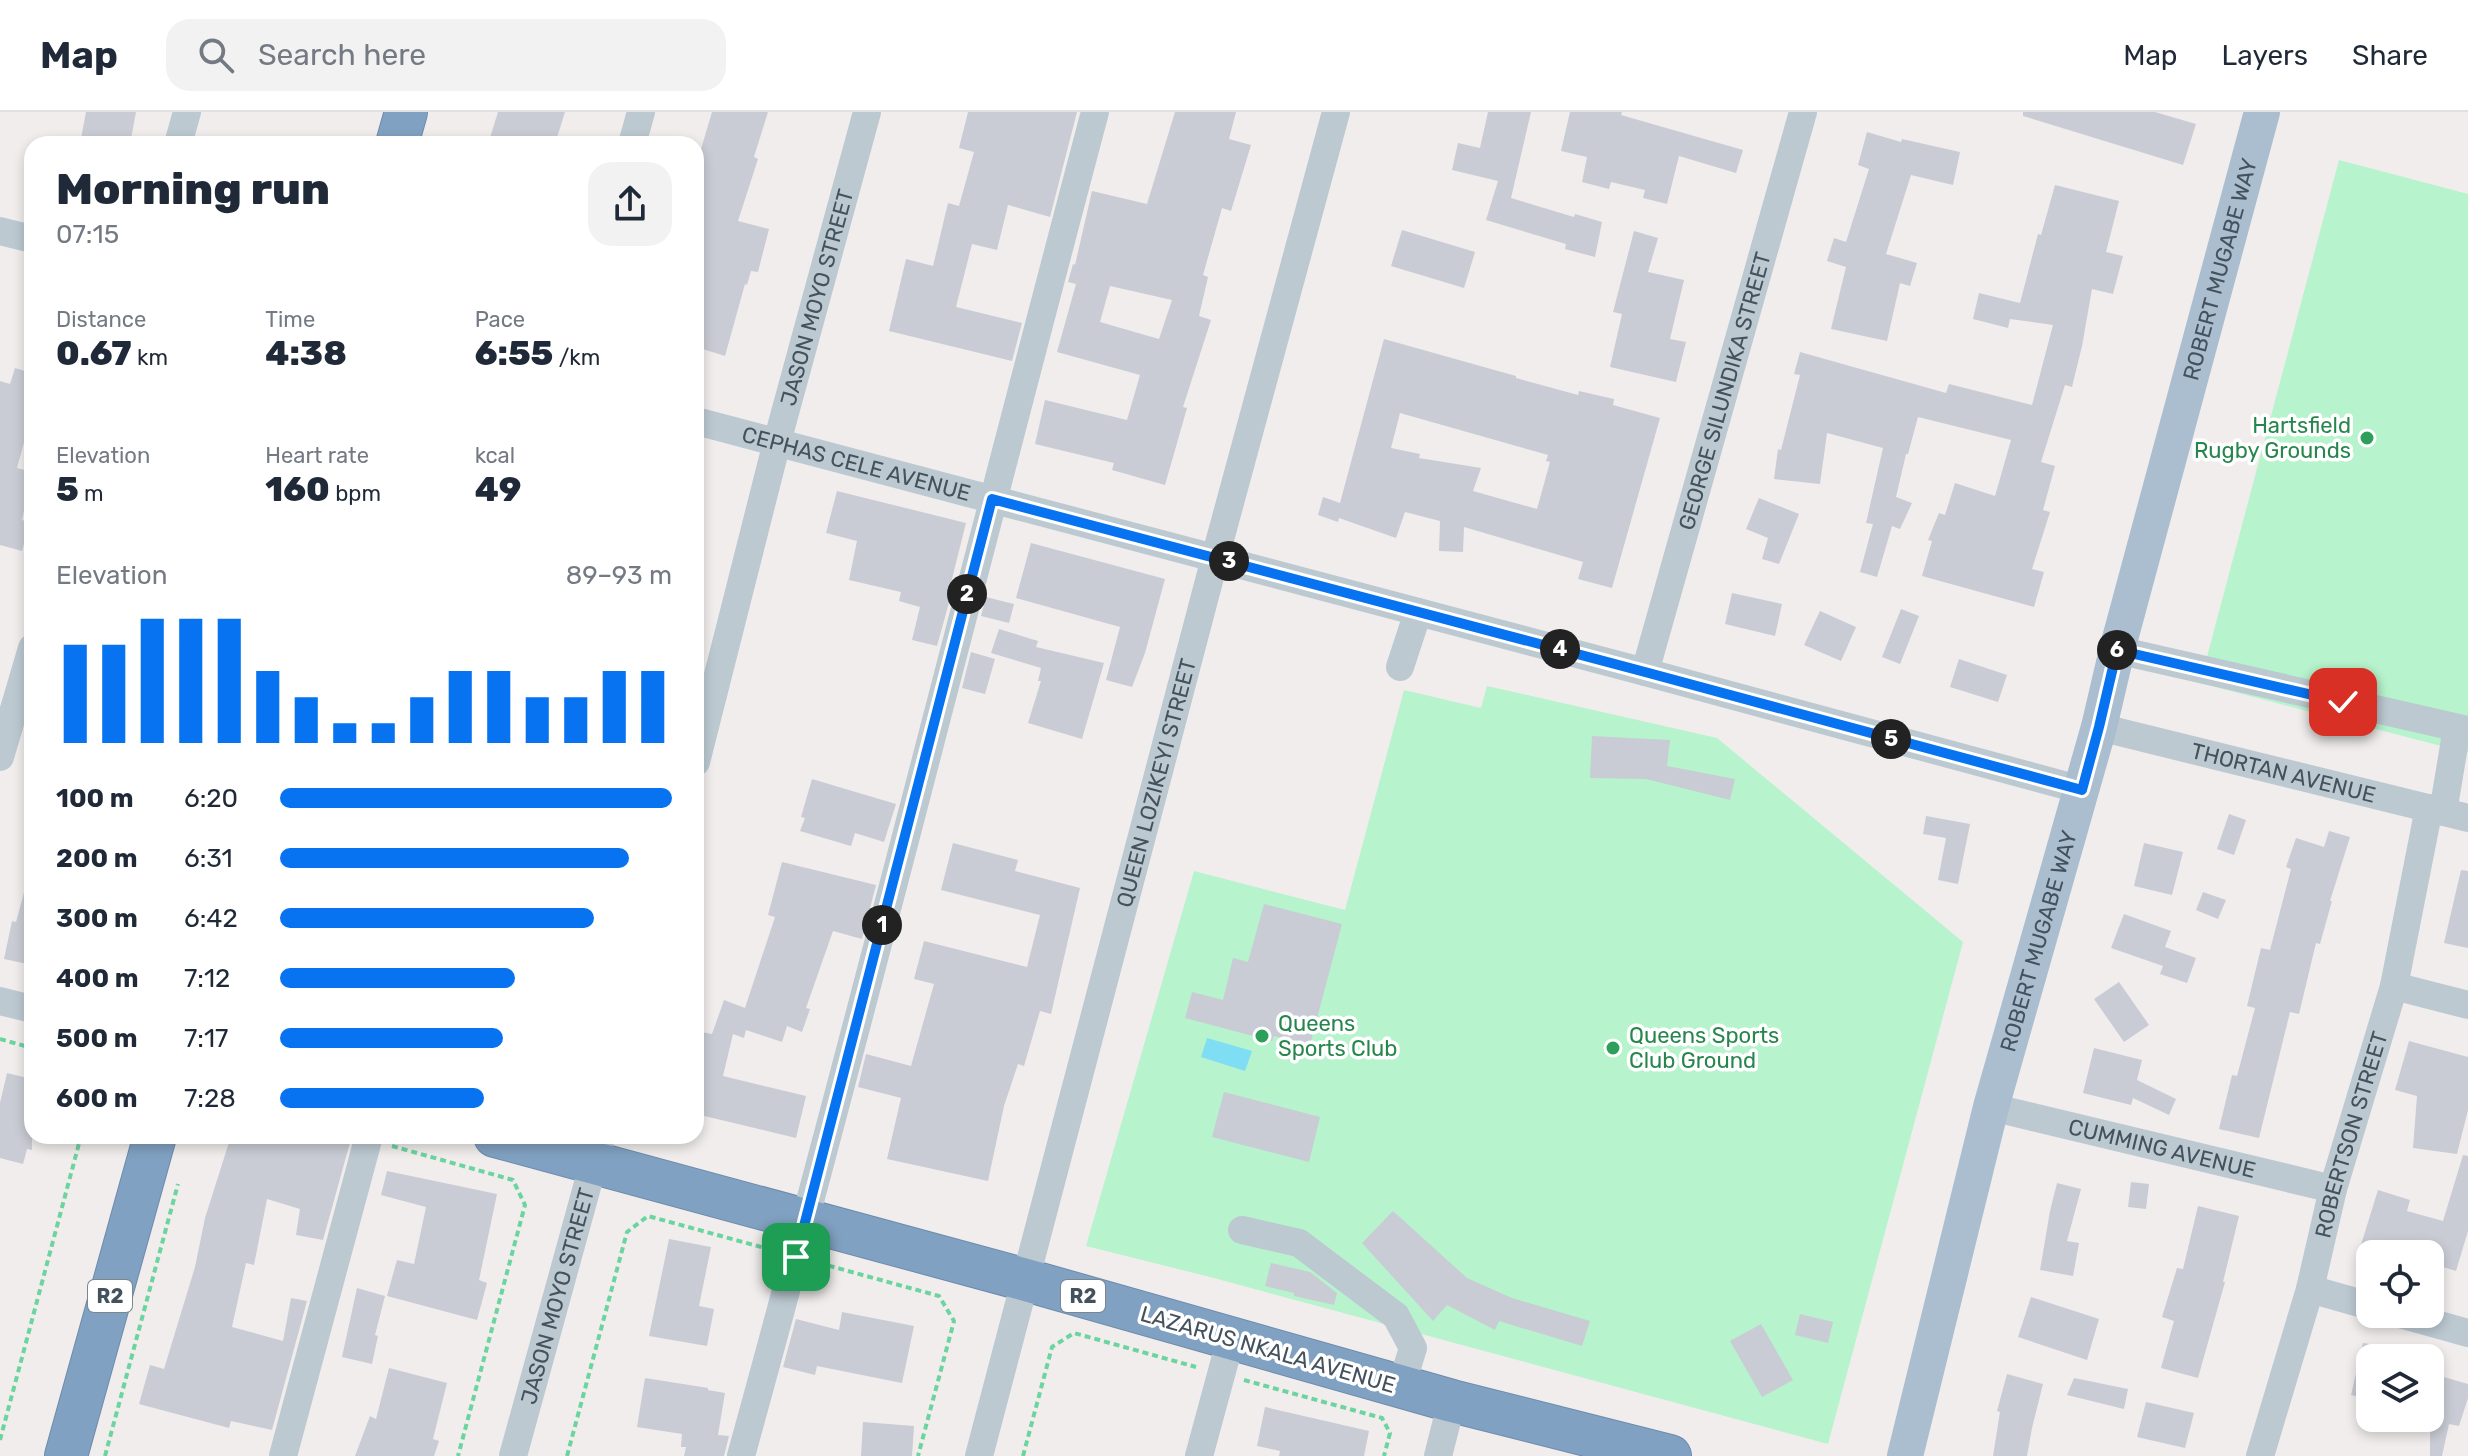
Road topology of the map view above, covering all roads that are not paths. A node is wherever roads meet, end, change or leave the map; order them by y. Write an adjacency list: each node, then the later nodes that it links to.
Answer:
1 (187, 112): 9 (street)
2 (406, 112): 10 (highway)
3 (641, 112): 11 (street)
4 (867, 112): 15 (street, JASON MOYO STREET)
5 (1095, 112): 16 (street)
6 (1336, 112): 17 (street, QUEEN LOZIKEYI STREET)
7 (1803, 112): 21 (street, GEORGE SILUNDIKA STREET)
8 (2262, 112): 19 (main road, ROBERT MUGABE WAY)
9 (180, 136)
10 (399, 136)
11 (634, 136)
12 (0, 231): 13 (street)
13 (24, 237)
14 (704, 423): 15 (street, CEPHAS CELE AVENUE)
15 (777, 442): 16 (street, CEPHAS CELE AVENUE); 25 (street, JASON MOYO STREET)
16 (992, 499): 17 (street, CEPHAS CELE AVENUE); 41 (street)
17 (1215, 558): 18 (street, CEPHAS CELE AVENUE); 42 (street, QUEEN LOZIKEYI STREET)
18 (1418, 612): 20 (street); 21 (street, CEPHAS CELE AVENUE)
19 (2117, 650): 23 (main road, ROBERT MUGABE WAY); 24 (street)
20 (1400, 667)
21 (1645, 672): 27 (street, CEPHAS CELE AVENUE)
22 (24, 675): 26 (street)
23 (2099, 727): 27 (main road, ROBERT MUGABE WAY); 28 (street, THORTAN AVENUE)
24 (2462, 729): 28 (street, ROBERTSON STREET)
25 (704, 730)
26 (0, 757)
27 (2082, 790): 33 (main road, ROBERT MUGABE WAY)
28 (2447, 813): 29 (street, ROBERTSON STREET)
29 (2394, 986): 31 (street); 39 (street, ROBERTSON STREET)
30 (0, 1001): 32 (street)
31 (2468, 1005)
32 (24, 1007)
33 (1991, 1107): 39 (street, CUMMING AVENUE); 50 (main road, ROBERT MUGABE WAY)
34 (131, 1144): 51 (highway, R2)
35 (153, 1144): 52 (highway, R2)
36 (367, 1144): 53 (street)
37 (554, 1144): 38 (highway, LAZARUS NKALA AVENUE / R2)
38 (598, 1150): 41 (highway, LAZARUS NKALA AVENUE / R2); 54 (street, JASON MOYO STREET)
39 (2333, 1189): 43 (street, ROBERTSON STREET)
40 (1242, 1230): 48 (street)
41 (801, 1239): 42 (highway, LAZARUS NKALA AVENUE / R2); 55 (street)
42 (1026, 1280): 47 (highway, LAZARUS NKALA AVENUE / R2); 56 (street, QUEEN LOZIKEYI STREET)
43 (2310, 1289): 44 (street); 60 (street, ROBERTSON STREET)
44 (2356, 1302)
45 (2444, 1326): 46 (street)
46 (2468, 1333)
47 (1226, 1356): 48 (highway, LAZARUS NKALA AVENUE / R2); 57 (street)
48 (1401, 1387): 49 (highway, LAZARUS NKALA AVENUE / R2)
49 (1452, 1401): 58 (street); 59 (highway, LAZARUS NKALA AVENUE / R2)
50 (1904, 1454)
51 (46, 1456)
52 (66, 1456)
53 (283, 1456)
54 (513, 1456)
55 (741, 1456)
56 (979, 1456)
57 (1199, 1456)
58 (1438, 1456)
59 (1670, 1456)
60 (2260, 1456)

